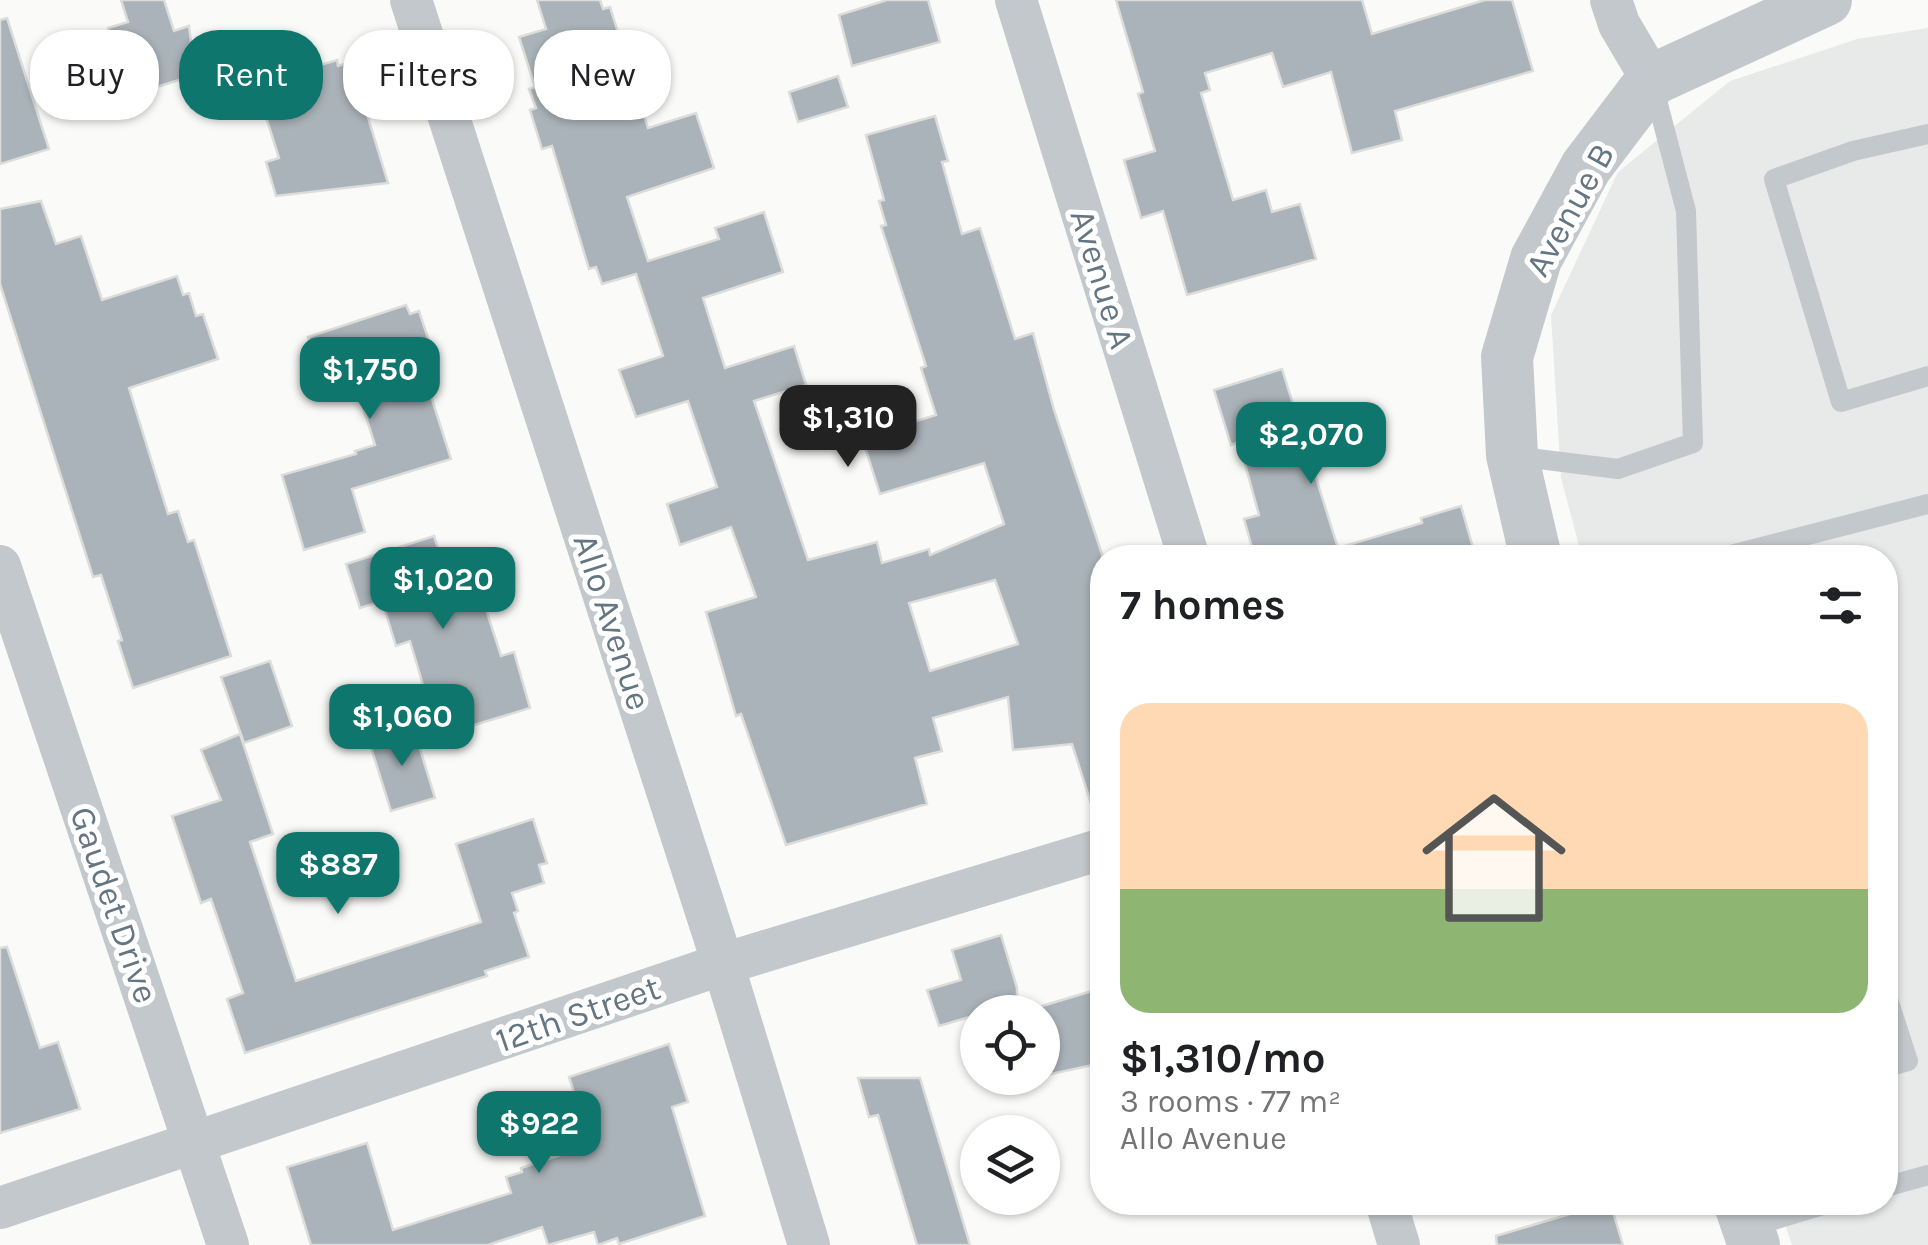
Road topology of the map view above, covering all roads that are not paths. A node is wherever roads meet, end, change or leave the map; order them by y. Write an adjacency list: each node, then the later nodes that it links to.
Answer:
1 (412, 0): 15 (street, Allo Avenue)
2 (1016, 0): 10 (street, Avenue A)
3 (1611, 0): 5 (street)
4 (1826, 0): 5 (street)
5 (1652, 80): 8 (street, Avenue B); 8 (lane)
6 (1928, 134): 7 (lane)
7 (1928, 376)
8 (1512, 455): 11 (street, Avenue B)
9 (1928, 504): 12 (lane)
10 (1185, 545)
11 (1533, 545)
12 (1769, 545)
13 (0, 566): 18 (street, Gaudet Drive)
14 (1090, 854): 15 (street, 12th Street)
15 (723, 964): 18 (street, 12th Street); 26 (street, Allo Avenue)
16 (1898, 1030): 17 (lane)
17 (1898, 1064)
18 (194, 1143): 21 (street, 12th Street); 25 (street, Gaudet Drive)
19 (1928, 1174): 20 (lane)
20 (1898, 1183)
21 (0, 1208)
22 (1390, 1215): 27 (street)
23 (1784, 1215): 24 (lane)
24 (1747, 1225)
25 (228, 1245)
26 (810, 1245)
27 (1398, 1245)

